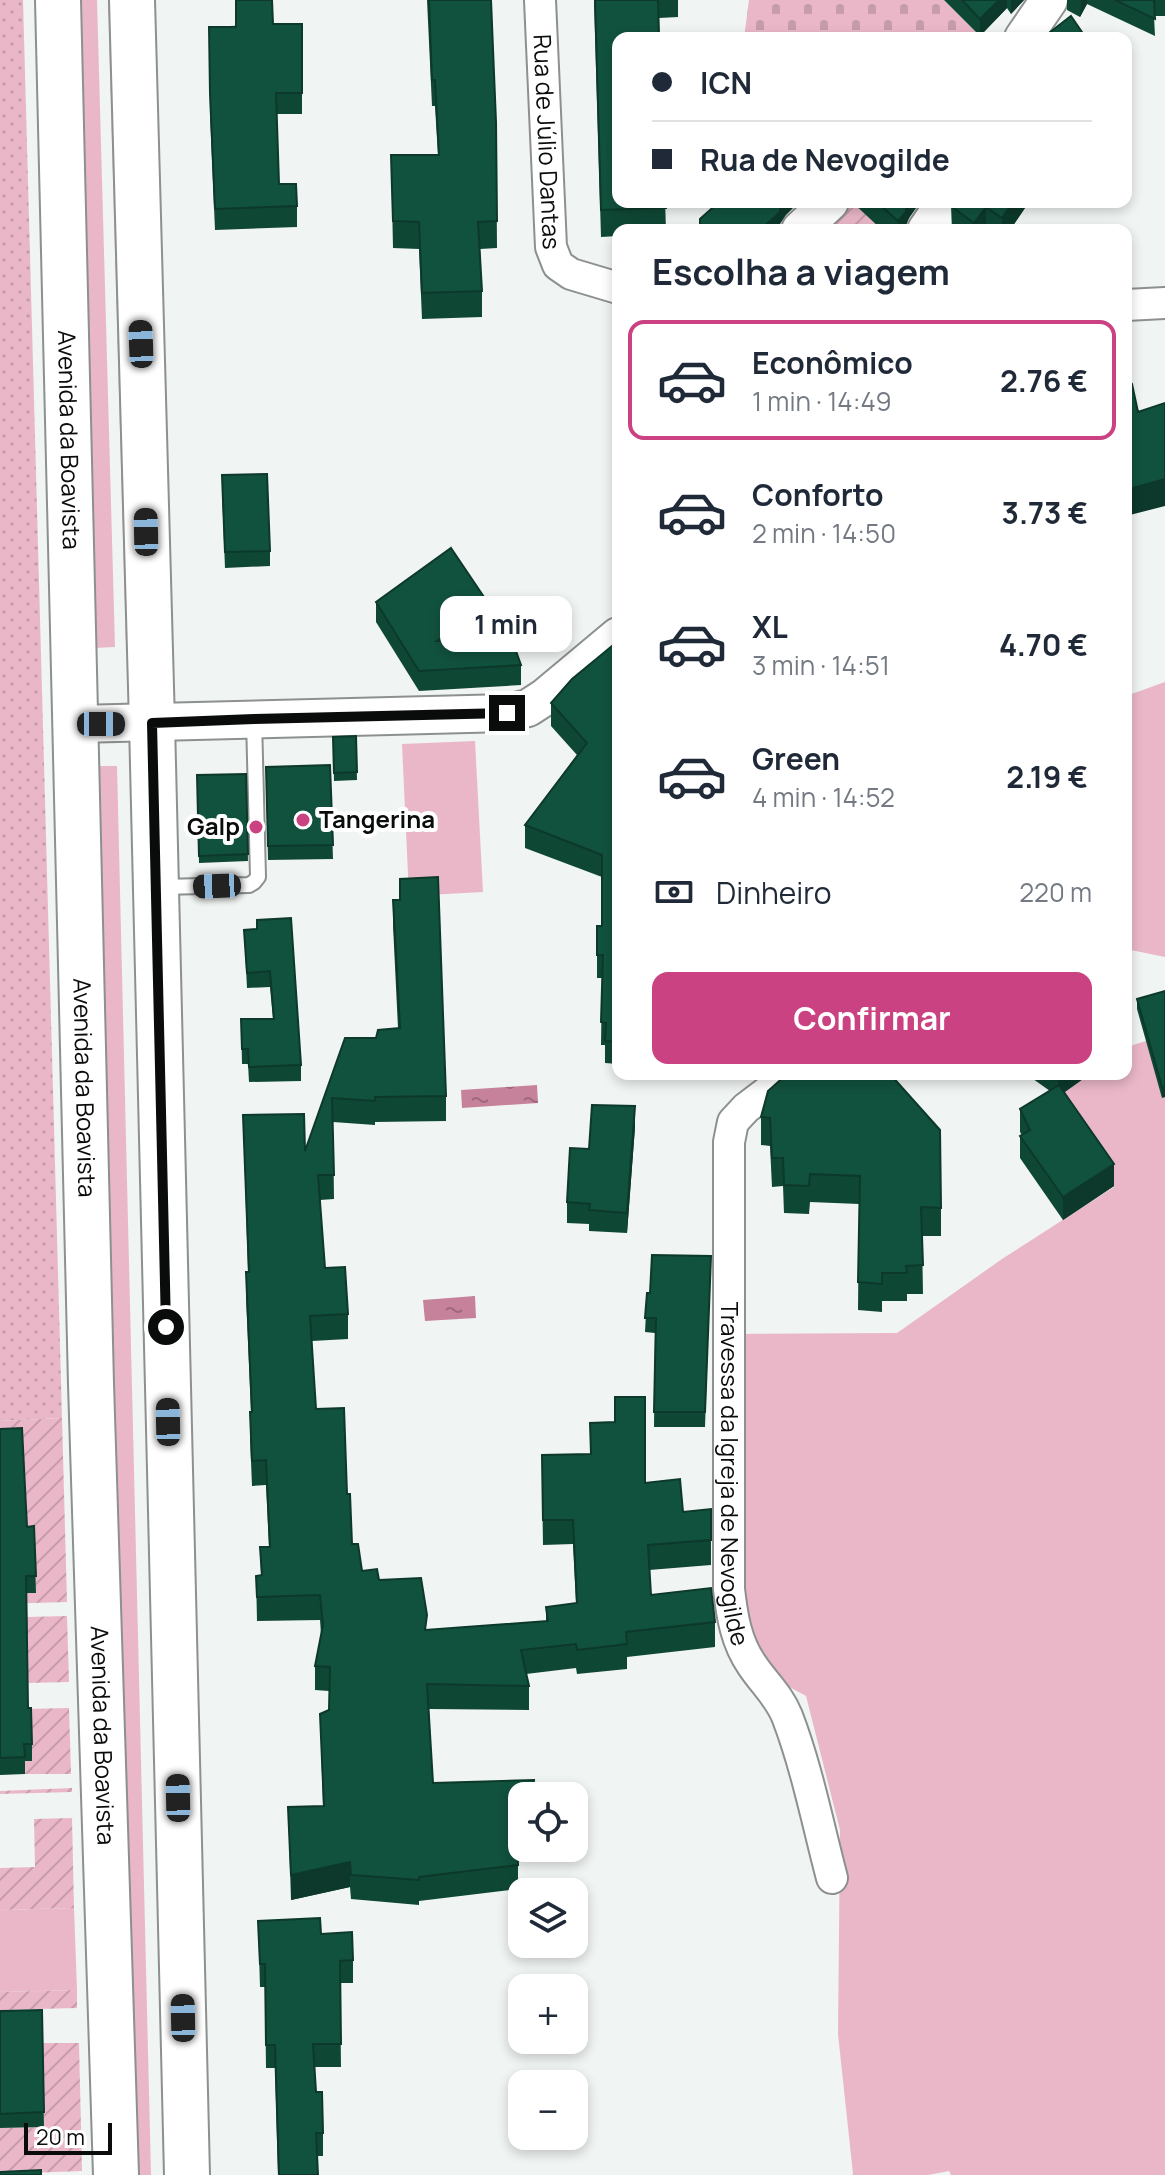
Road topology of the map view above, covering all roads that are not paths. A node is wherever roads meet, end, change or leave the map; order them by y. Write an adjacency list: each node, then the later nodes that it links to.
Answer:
1 (58, 0): 14 (main road, Avenida da Boavista)
2 (132, 0): 13 (main road)
3 (540, 0): 8 (street, Rua de Júlio Dantas)
4 (1049, 0): 5 (street)
5 (1027, 32)
6 (824, 208): 7 (street)
7 (806, 224)
8 (612, 286)
9 (1165, 303): 10 (street)
10 (1132, 305)
11 (612, 641): 12 (street)
12 (254, 719): 13 (street); 15 (lane)
13 (152, 723): 14 (street); 15 (main road)
14 (77, 724): 18 (main road, Avenida da Boavista)
15 (154, 888): 19 (main road)
16 (783, 1080): 17 (street, Travessa da Igreja de Nevogilde)
17 (832, 1878)
18 (116, 2175)
19 (187, 2175)

